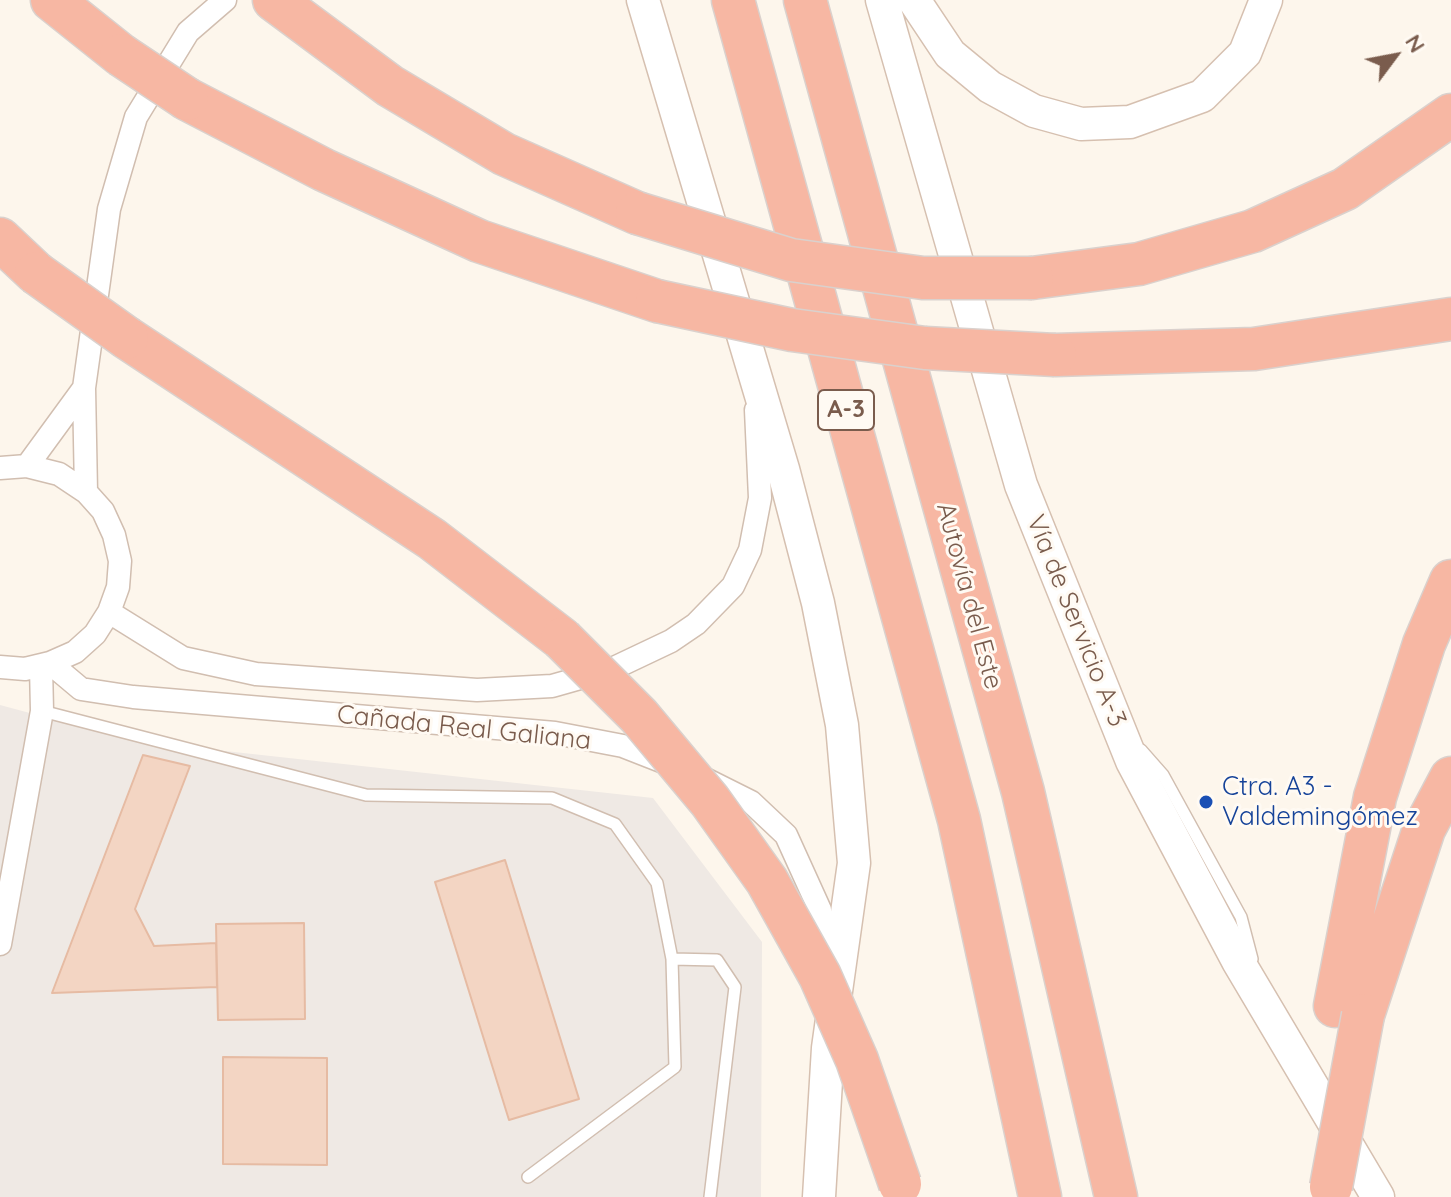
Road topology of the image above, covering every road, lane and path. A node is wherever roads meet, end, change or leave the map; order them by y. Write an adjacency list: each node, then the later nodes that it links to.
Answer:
1 (52, 0): 14 (highway, bridge)
2 (225, 0): 16 (street)
3 (643, 0): 15 (main road)
4 (733, 0): 35 (highway, A-3)
5 (805, 0): 36 (highway, Autovía del Este / A-3)
6 (882, 0): 37 (main road, Vía de Servicio A-3)
7 (914, 0): 8 (main road)
8 (1266, 0)
9 (278, 4): 10 (highway, bridge)
10 (1451, 115)
11 (0, 239): 13 (highway)
12 (0, 248): 13 (highway)
13 (36, 273): 32 (highway, bridge)
14 (1451, 319)
15 (754, 381): 21 (street, Cañada Real Galiana); 29 (main road)
16 (84, 388): 17 (street); 19 (street)
17 (27, 466): 18 (street); 19 (street)
18 (0, 468)
19 (86, 492): 21 (street)
20 (1451, 581): 28 (highway)
21 (109, 612): 22 (street)
22 (46, 665): 23 (street); 24 (street); 29 (street, Cañada Real Galiana)
23 (0, 667)
24 (42, 711): 26 (street); 27 (lane)
25 (1451, 778): 28 (highway)
26 (0, 944)
27 (672, 959): 30 (lane); 33 (lane)
28 (1349, 1011): 31 (highway)
29 (828, 1048): 34 (main road)
30 (528, 1177)
31 (1323, 1185)
32 (902, 1191)
33 (710, 1197)
34 (819, 1197)
35 (1040, 1197)
36 (1116, 1197)
37 (1378, 1197)

